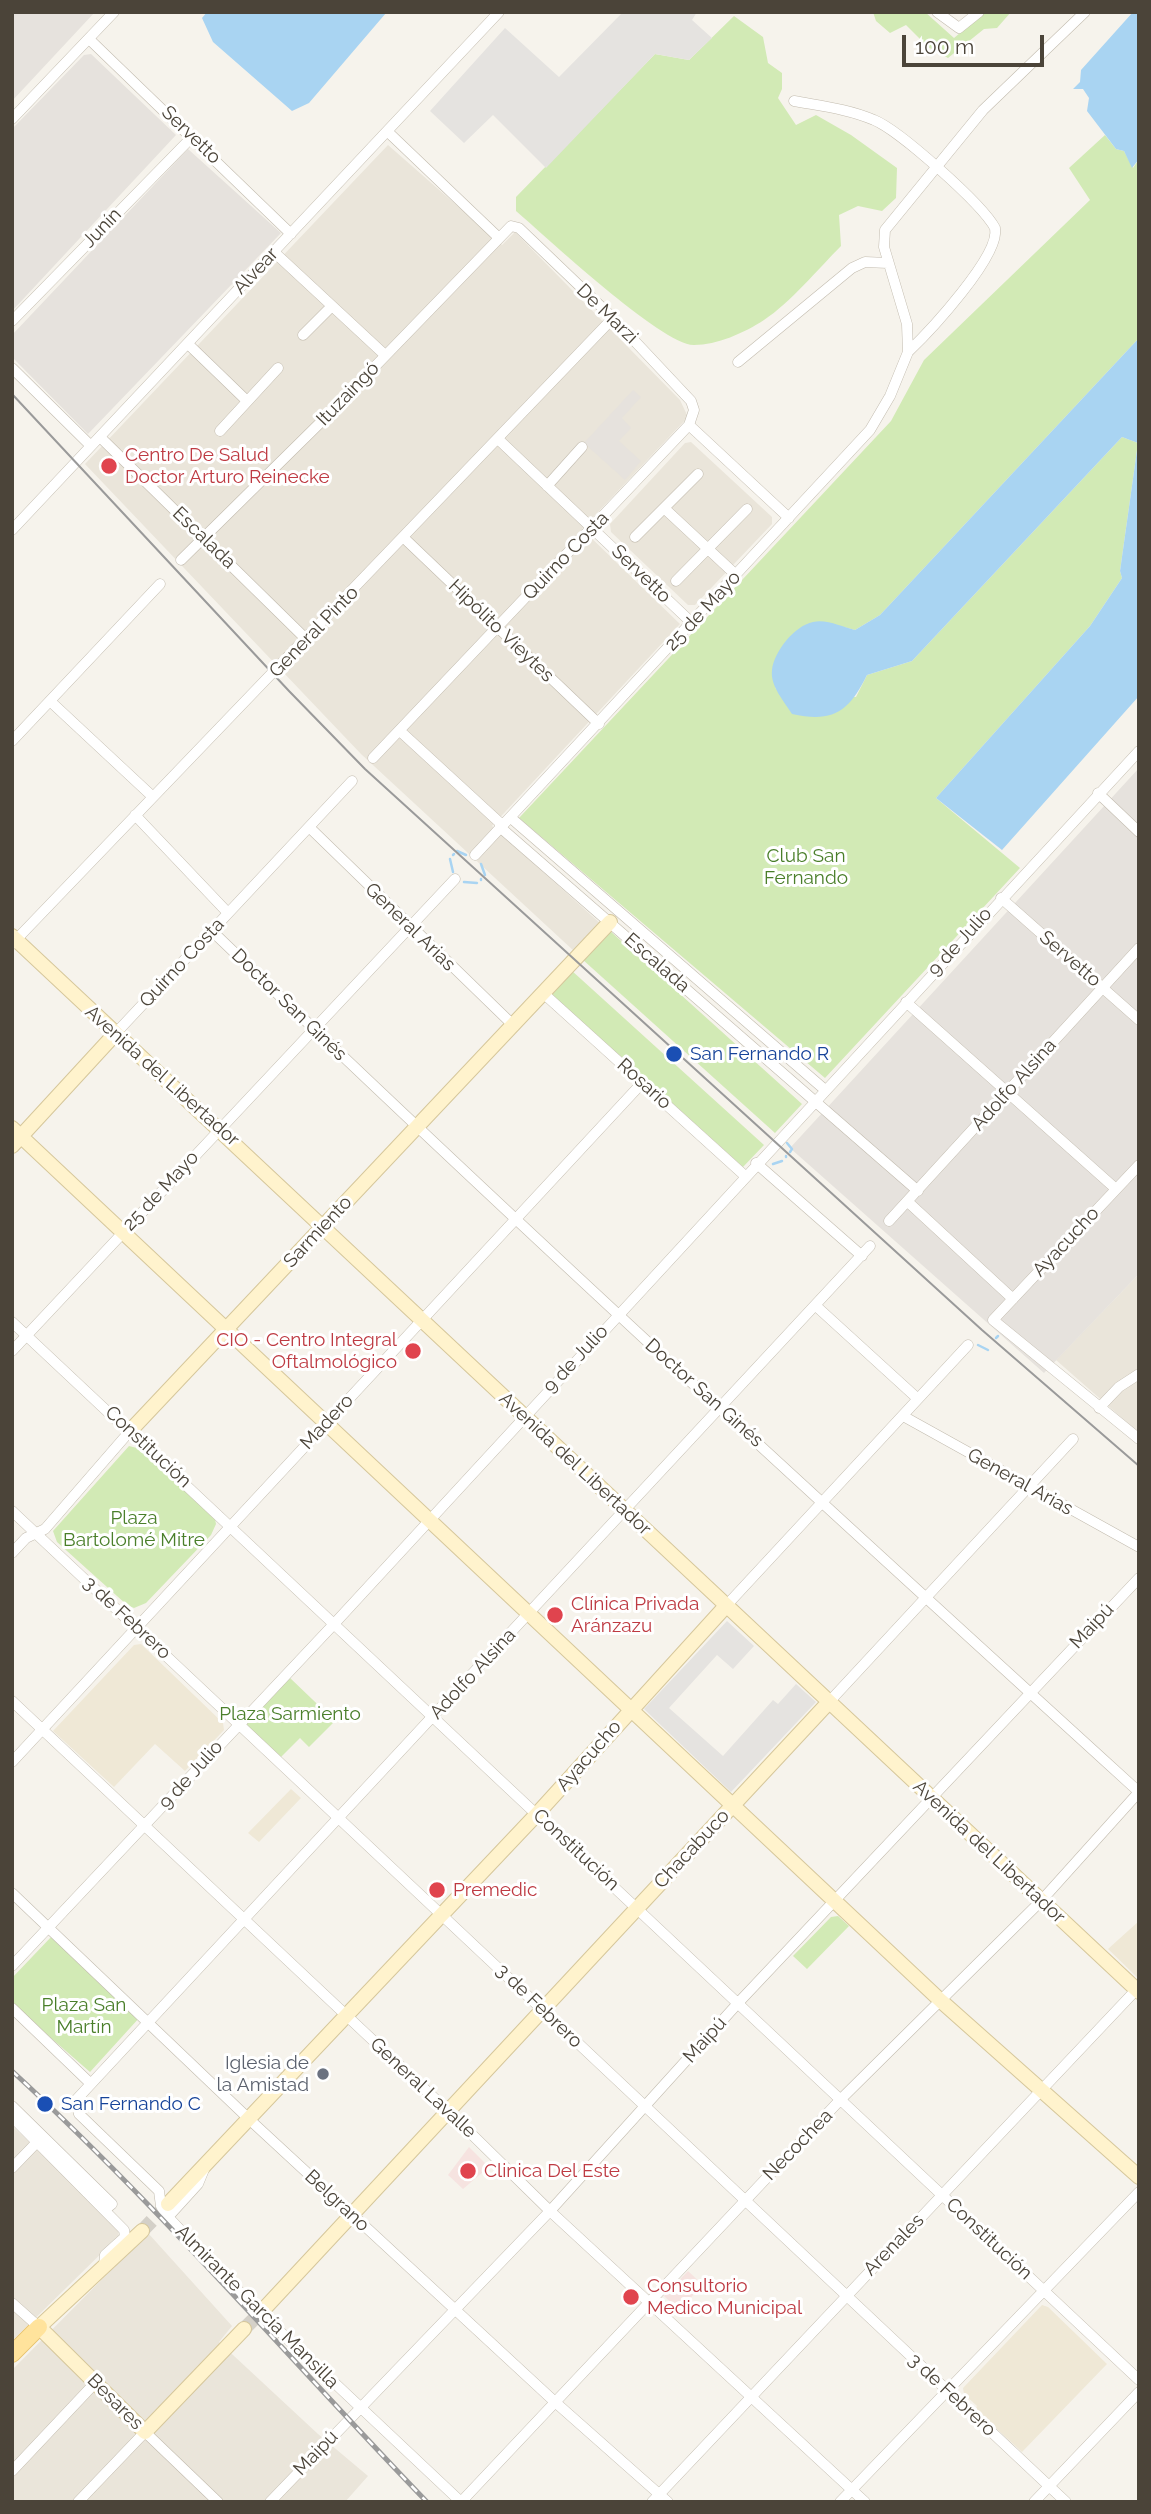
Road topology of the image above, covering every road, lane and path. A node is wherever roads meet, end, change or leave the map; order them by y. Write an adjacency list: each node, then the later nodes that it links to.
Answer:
1 (114, 12): 6 (street)
2 (499, 12): 9 (street, Alvear)
3 (937, 12): 4 (street)
4 (979, 12)
5 (1084, 12): 11 (street)
6 (89, 38): 8 (street); 10 (street, Servetto)
7 (794, 101): 11 (street)
8 (12, 119)
9 (388, 132): 13 (street, Alvear); 14 (street)
10 (192, 136): 13 (street, Servetto); 19 (street, Junín)
11 (935, 169): 16 (street); 22 (street)
12 (511, 226): 14 (street, Ituzaingó); 18 (street, De Marzi)
13 (291, 234): 15 (street, Alvear)
14 (498, 237): 23 (street, Ituzaingó)
15 (274, 252): 17 (street); 21 (street, Alvear)
16 (888, 263): 22 (street); 24 (street)
17 (332, 306): 20 (street); 23 (street)
18 (613, 318): 28 (street, De Marzi); 32 (street, General Pinto)
19 (12, 321)
20 (303, 335)
21 (187, 344): 27 (street); 31 (street, Alvear)
22 (908, 352): 39 (street, 25 de Mayo)
23 (385, 355): 43 (street, Ituzaingó)
24 (737, 362)
25 (12, 368): 33 (street)
26 (278, 368): 27 (street)
27 (247, 401): 30 (street)
28 (694, 410): 29 (street, Quirno Costa)
29 (689, 425): 39 (street); 40 (street, Quirno Costa)
30 (220, 431)
31 (100, 437): 33 (street, Alvear); 43 (street, Escalada)
32 (498, 439): 36 (street, Servetto); 44 (street, General Pinto)
33 (91, 446): 41 (street, Alvear)
34 (582, 447): 36 (street)
35 (698, 474): 37 (street)
36 (547, 486): 40 (street, Servetto)
37 (664, 508): 42 (street); 45 (street)
38 (747, 509): 45 (street)
39 (789, 518): 47 (street, 25 de Mayo)
40 (593, 528): 50 (street, Servetto); 51 (street, Quirno Costa)
41 (12, 530)
42 (635, 537)
43 (204, 538): 46 (street, Ituzaingó); 52 (street, Escalada)
44 (404, 538): 51 (street, Hipólito Vieytes); 52 (street, General Pinto)
45 (708, 549): 47 (street); 48 (street)
46 (181, 560)
47 (736, 575): 50 (street, 25 de Mayo)
48 (676, 581)
49 (160, 584): 53 (street)
50 (692, 623): 54 (street, 25 de Mayo)
51 (497, 628): 54 (street, Hipólito Vieytes); 55 (street, Quirno Costa)
52 (307, 640): 61 (street, General Pinto)
53 (50, 701): 56 (street); 61 (street)
54 (599, 724): 63 (street, 25 de Mayo)
55 (400, 731): 58 (street, Quirno Costa); 65 (street, Escalada)
56 (13, 738)
57 (1139, 751): 60 (street, 9 de Julio)
58 (373, 758)
59 (352, 781): 64 (street, Quirno Costa)
60 (1098, 793): 66 (street); 69 (street, 9 de Julio)
61 (153, 797): 62 (street, General Pinto)
62 (135, 816): 70 (street); 74 (street, General Pinto)
63 (511, 818): 65 (street, 25 de Mayo); 71 (street, Escalada)
64 (309, 827): 70 (street, Quirno Costa); 72 (street, General Arias)
65 (501, 828): 67 (street, 25 de Mayo); 71 (street, Escalada)
66 (1139, 832)
67 (475, 855)
68 (455, 879): 72 (street, 25 de Mayo)
69 (1000, 898): 76 (street, Servetto); 78 (street, 9 de Julio)
70 (228, 914): 73 (street, Quirno Costa)
71 (618, 914): 77 (main road, Sarmiento); 84 (street, Escalada); 86 (street, Escalada)
72 (409, 927): 80 (street, General Arias); 81 (street, 25 de Mayo)
73 (212, 931): 81 (street, Doctor San Ginés); 82 (street, Quirno Costa)
74 (14, 940): 82 (main road, Avenida del Libertador)
75 (1139, 948): 76 (street, Adolfo Alsina)
76 (1102, 987): 79 (street, Servetto); 85 (street, Adolfo Alsina)
77 (543, 993): 80 (main road, Sarmiento); 83 (street, Rosario)
78 (906, 1002): 84 (street, 9 de Julio); 85 (street)
79 (1139, 1020)
80 (513, 1026): 88 (main road, Sarmiento)
81 (313, 1028): 87 (street, 25 de Mayo); 88 (street, Doctor San Ginés)
82 (115, 1034): 87 (main road, Avenida del Libertador); 89 (main road, Quirno Costa)
83 (642, 1083): 92 (street, Rosario); 97 (street, Madero)
84 (824, 1089): 86 (street, 9 de Julio)
85 (1007, 1093): 93 (street); 94 (street, Adolfo Alsina)
86 (814, 1102): 90 (street, 9 de Julio); 94 (street, Escalada)
87 (220, 1128): 98 (main road, Avenida del Libertador); 99 (street, 25 de Mayo)
88 (416, 1128): 97 (street, Doctor San Ginés); 98 (main road, Sarmiento)
89 (15, 1137): 99 (main road)
90 (756, 1163): 92 (street, 9 de Julio); 101 (street)
91 (1139, 1165): 93 (street, Ayacucho)
92 (744, 1175): 104 (street, 9 de Julio)
93 (1116, 1189): 102 (street, Ayacucho)
94 (918, 1191): 95 (street, Adolfo Alsina)
95 (908, 1202): 96 (street, Adolfo Alsina); 102 (street)
96 (889, 1221)
97 (516, 1222): 104 (street, Doctor San Ginés); 105 (street, Madero)
98 (323, 1226): 105 (main road, Avenida del Libertador); 107 (main road, Sarmiento)
99 (123, 1231): 107 (main road); 108 (street, 25 de Mayo)
100 (870, 1246): 101 (street, Adolfo Alsina)
101 (862, 1256): 103 (street, Adolfo Alsina)
102 (1013, 1298): 114 (street, Ayacucho)
103 (816, 1306): 112 (street); 113 (street, Adolfo Alsina)
104 (618, 1315): 113 (street, Doctor San Ginés); 115 (street, 9 de Julio)
105 (422, 1321): 115 (main road, Avenida del Libertador); 117 (street, Madero)
106 (12, 1322): 108 (street, Constitución)
107 (227, 1328): 117 (main road); 118 (main road, Sarmiento)
108 (27, 1335): 110 (street, 25 de Mayo); 118 (street, Constitución)
109 (968, 1345): 112 (street, Ayacucho)
110 (12, 1351)
111 (1139, 1374): 114 (street)
112 (918, 1399): 116 (street, Ayacucho)
113 (721, 1408): 122 (street, Doctor San Ginés); 124 (street, Adolfo Alsina)
114 (1099, 1408): 120 (street)
115 (523, 1416): 124 (main road, Avenida del Libertador); 125 (street, 9 de Julio)
116 (903, 1416): 121 (street, General Arias); 122 (street, Ayacucho)
117 (326, 1423): 125 (main road); 126 (street, Madero)
118 (130, 1431): 126 (street, Constitución); 127 (street, Sarmiento)
119 (1073, 1439): 121 (street, Chacabuco)
120 (1139, 1439)
121 (1028, 1487): 128 (street, General Arias); 131 (street, Chacabuco)
122 (823, 1502): 131 (street, Doctor San Ginés); 132 (street, Ayacucho)
123 (12, 1511): 127 (street, 3 de Febrero)
124 (626, 1511): 132 (main road, Avenida del Libertador); 133 (street, Adolfo Alsina)
125 (428, 1521): 133 (main road); 134 (street, 9 de Julio)
126 (232, 1525): 134 (street, Constitución); 135 (street, Madero)
127 (35, 1534): 129 (street, Sarmiento); 135 (street, 3 de Febrero)
128 (1139, 1547)
129 (12, 1553)
130 (1139, 1578): 136 (street, Maipú)
131 (924, 1599): 136 (street, Doctor San Ginés); 138 (street, Chacabuco)
132 (725, 1607): 138 (main road, Avenida del Libertador); 139 (main road, Ayacucho)
133 (528, 1616): 139 (main road); 140 (street, Adolfo Alsina)
134 (334, 1623): 140 (street, Constitución); 141 (street, 9 de Julio)
135 (138, 1627): 141 (street, 3 de Febrero); 142 (street, Madero)
136 (1030, 1692): 144 (street, Doctor San Ginés); 145 (street, Maipú)
137 (12, 1701): 142 (street, General Lavalle)
138 (829, 1702): 145 (main road, Avenida del Libertador); 146 (main road, Chacabuco)
139 (630, 1709): 146 (main road); 147 (main road, Ayacucho)
140 (434, 1716): 147 (street, Constitución); 148 (street, Adolfo Alsina)
141 (237, 1724): 148 (street, 3 de Febrero); 149 (street, 9 de Julio)
142 (43, 1730): 143 (street, Madero); 149 (street, General Lavalle)
143 (12, 1762)
144 (1139, 1792): 152 (street, Necochea)
145 (931, 1798): 151 (street, Maipú); 152 (main road, Avenida del Libertador)
146 (733, 1805): 151 (main road); 153 (main road, Chacabuco)
147 (537, 1814): 153 (street, Constitución); 154 (main road, Ayacucho)
148 (339, 1818): 154 (street, 3 de Febrero); 155 (street, Adolfo Alsina)
149 (145, 1825): 155 (street, General Lavalle); 156 (street, 9 de Julio)
150 (12, 1893): 156 (street, Belgrano)
151 (835, 1900): 159 (main road); 160 (street, Maipú)
152 (1041, 1901): 158 (main road, Avenida del Libertador); 159 (street, Necochea)
153 (638, 1908): 160 (street, Constitución); 162 (main road, Chacabuco)
154 (443, 1914): 162 (street, 3 de Febrero); 163 (main road, Ayacucho)
155 (243, 1919): 163 (street, General Lavalle); 164 (street, Adolfo Alsina)
156 (49, 1926): 157 (street, 9 de Julio); 164 (street, Belgrano)
157 (12, 1966)
158 (1138, 1991): 166 (street, Arenales)
159 (941, 2001): 166 (main road); 167 (street, Necochea)
160 (739, 2002): 167 (street, Constitución); 170 (street, Maipú)
161 (12, 2008): 165 (street)
162 (543, 2010): 170 (street, 3 de Febrero); 171 (main road, Chacabuco)
163 (345, 2016): 171 (street, General Lavalle); 173 (main road, Ayacucho)
164 (148, 2020): 165 (street, Adolfo Alsina); 173 (street, Belgrano)
165 (90, 2083): 168 (street, Adolfo Alsina)
166 (1042, 2090): 176 (main road); 178 (street, Arenales)
167 (841, 2099): 178 (street, Constitución); 179 (street, Necochea)
168 (76, 2100): 180 (street, Almirante García Mansilla)
169 (12, 2106): 174 (street)
170 (645, 2108): 179 (street, 3 de Febrero); 181 (street, Maipú)
171 (448, 2111): 181 (street, General Lavalle); 182 (main road, Chacabuco)
172 (12, 2117): 174 (street)
173 (250, 2120): 180 (main road, Ayacucho); 182 (street, Belgrano)
174 (41, 2139): 175 (street); 184 (street)
175 (12, 2168)
176 (1139, 2177)
177 (1139, 2193): 185 (street)
178 (942, 2195): 185 (street, Constitución); 186 (street, Arenales)
179 (744, 2201): 186 (street, 3 de Febrero); 187 (street, Necochea)
180 (166, 2208): 189 (street, Almirante García Mansilla)
181 (550, 2211): 187 (street, General Lavalle); 190 (street, Maipú)
182 (353, 2216): 189 (main road, Chacabuco); 190 (street, Belgrano)
183 (142, 2231): 184 (main road)
184 (104, 2269): 191 (main road)
185 (1044, 2291): 194 (street, Constitución); 196 (street)
186 (846, 2294): 196 (street, 3 de Febrero); 198 (street, Arenales)
187 (649, 2301): 198 (street, General Lavalle); 199 (street, Necochea)
188 (12, 2303): 191 (street, Besares)
189 (260, 2309): 200 (street, Almirante García Mansilla)
190 (456, 2309): 199 (street, Belgrano); 200 (street, Maipú)
191 (39, 2327): 193 (main road); 195 (main road, Besares)
192 (244, 2329): 201 (main road)
193 (12, 2354)
194 (1139, 2380)
195 (95, 2383): 201 (main road, Besares); 202 (street)
196 (947, 2392): 203 (street, 3 de Febrero); 204 (street)
197 (1139, 2392): 203 (street)
198 (750, 2396): 204 (street, General Lavalle); 205 (street, Arenales)
199 (555, 2402): 205 (street, Belgrano); 209 (street, Necochea)
200 (359, 2409): 208 (street, Maipú); 209 (street, Almirante García Mansilla)
201 (145, 2432): 206 (street); 207 (street, Besares)
202 (12, 2471)
203 (1049, 2486): 213 (street); 214 (street, 3 de Febrero)
204 (852, 2489): 211 (street); 212 (street, General Lavalle)
205 (656, 2498): 210 (street, Belgrano)
206 (78, 2502)
207 (218, 2502)
208 (270, 2502)
209 (461, 2502)
210 (668, 2502)
211 (840, 2502)
212 (865, 2502)
213 (1034, 2502)
214 (1066, 2502)

